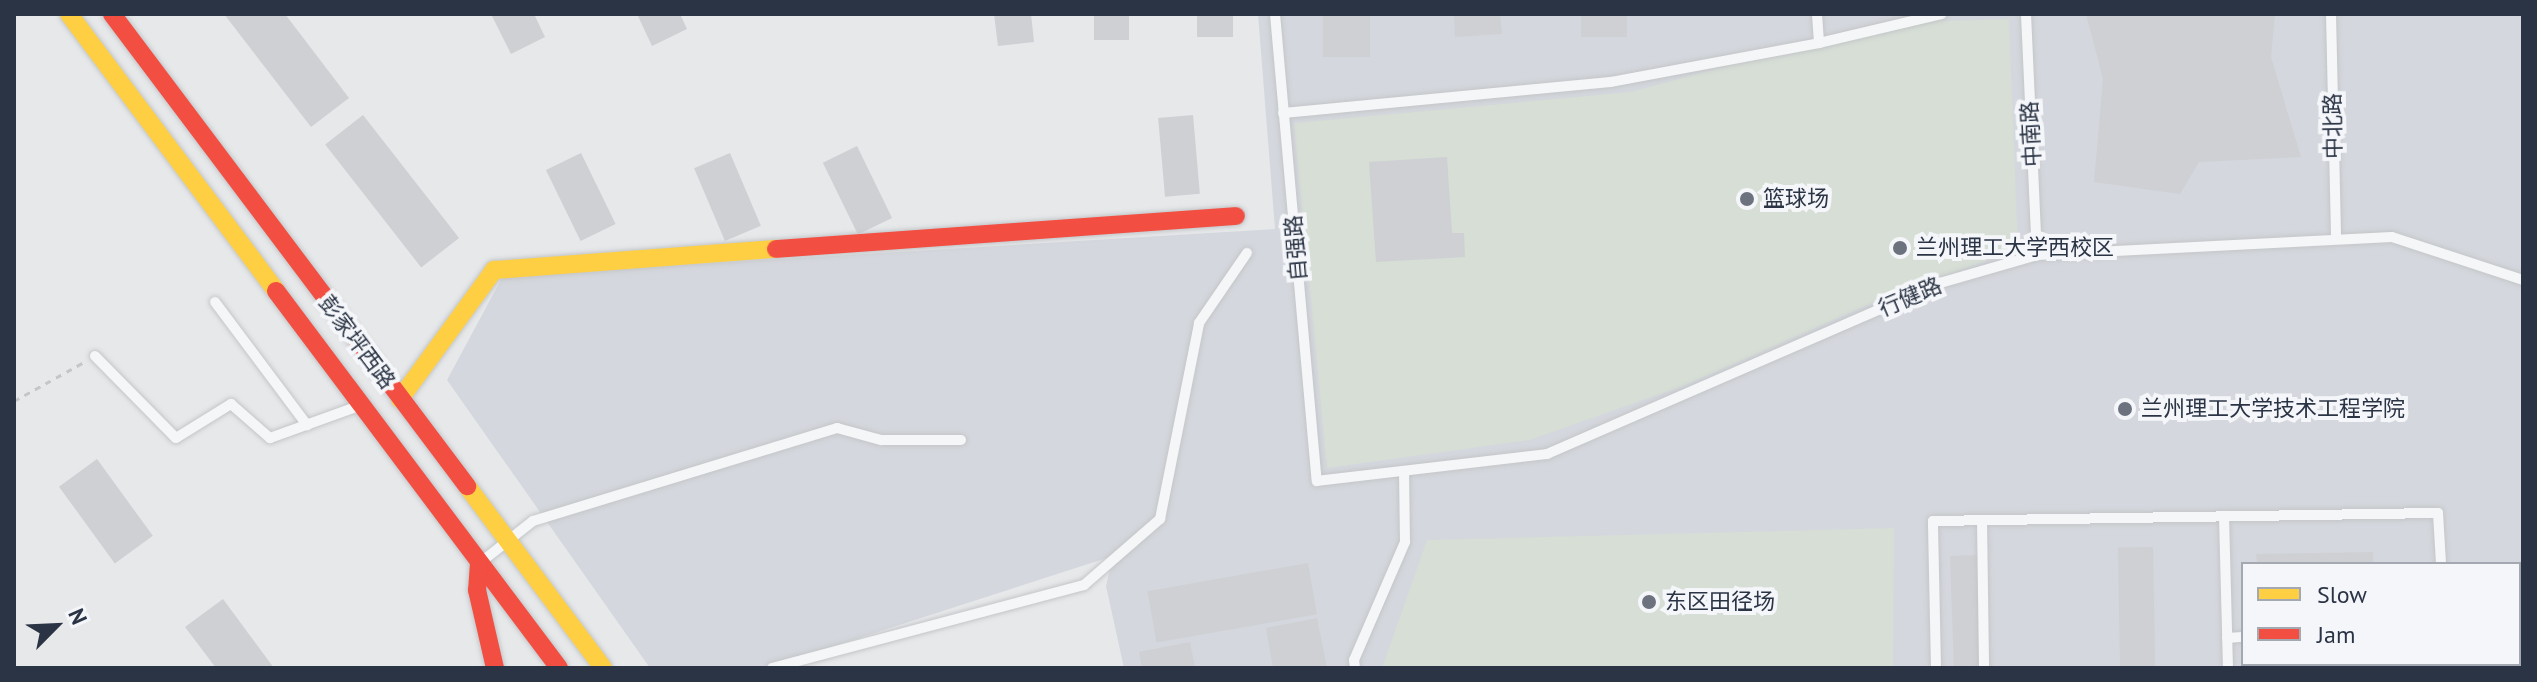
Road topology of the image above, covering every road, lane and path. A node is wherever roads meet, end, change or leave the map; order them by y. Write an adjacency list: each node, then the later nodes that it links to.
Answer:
1 (69, 14): 19 (main road, 彭家坪西路)
2 (112, 14): 17 (main road, 彭家坪西路)
3 (1275, 14): 9 (lane, 自强路)
4 (1817, 14): 8 (lane)
5 (1942, 14): 8 (lane)
6 (2026, 14): 13 (lane, 中南路)
7 (2331, 14): 11 (lane, 中北路)
8 (1819, 43): 9 (lane)
9 (1283, 113): 23 (lane, 自强路)
10 (1236, 216): 17 (main road)
11 (2336, 239): 13 (lane, 行健路); 14 (lane, 行健路)
12 (1247, 253): 34 (lane)
13 (2037, 255): 22 (lane, 行健路)
14 (2523, 280)
15 (215, 302): 20 (lane)
16 (95, 356): 18 (path); 20 (lane)
17 (400, 399): 26 (main road, 彭家坪西路)
18 (14, 401)
19 (361, 405): 20 (lane); 28 (main road, 彭家坪西路)
20 (307, 425)
21 (961, 440): 26 (lane)
22 (1404, 471): 23 (lane, 行健路); 35 (lane)
23 (1317, 481)
24 (2224, 516): 25 (lane); 27 (lane); 30 (lane)
25 (1982, 520): 36 (lane); 37 (lane)
26 (507, 541): 28 (lane); 33 (main road, 彭家坪西路)
27 (2441, 562)
28 (479, 563): 31 (main road); 32 (main road, 彭家坪西路)
29 (2241, 637): 30 (lane)
30 (2227, 638): 38 (lane)
31 (495, 668)
32 (559, 668)
33 (603, 668)
34 (772, 668)
35 (1355, 668)
36 (1936, 668)
37 (1984, 668)
38 (2228, 668)

